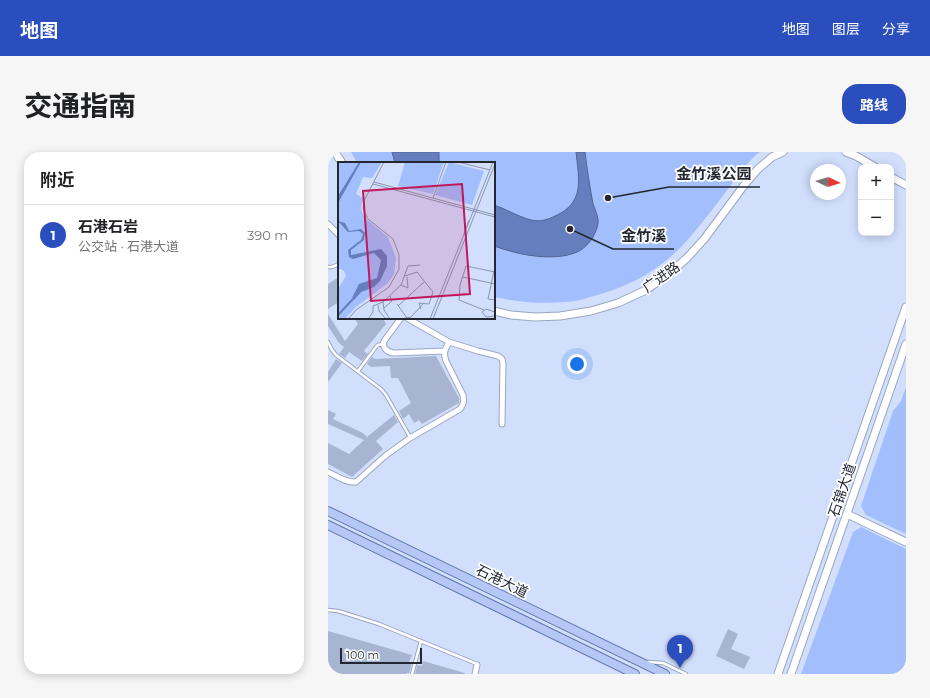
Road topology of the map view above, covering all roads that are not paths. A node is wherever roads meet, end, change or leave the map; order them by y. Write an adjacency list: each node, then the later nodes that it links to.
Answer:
1 (335, 152): 4 (main road)
2 (783, 152): 13 (main road, 广进路)
3 (846, 152): 5 (main road)
4 (341, 162)
5 (870, 164)
6 (894, 179): 7 (main road)
7 (906, 186)
8 (328, 224): 9 (street)
9 (338, 234)
10 (338, 264): 11 (lane)
11 (328, 267)
12 (906, 307): 31 (main road, 石锦大道)
13 (495, 311)
14 (400, 319): 18 (street)
15 (409, 319): 17 (street)
16 (328, 342): 21 (lane)
17 (449, 342): 20 (street); 22 (street)
18 (383, 344): 20 (street); 21 (lane)
19 (906, 344): 26 (main road, 石锦大道)
20 (444, 351): 23 (street)
21 (358, 371): 23 (lane)
22 (502, 424)
23 (410, 438): 24 (street)
24 (328, 472)
25 (328, 511): 32 (main road, 石港大道)
26 (847, 514): 28 (main road); 34 (main road, 石锦大道)
27 (328, 525): 37 (main road, 石港大道)
28 (906, 542)
29 (328, 610): 30 (lane)
30 (421, 641): 33 (lane); 35 (lane)
31 (783, 661): 34 (main road); 40 (main road, 石锦大道)
32 (641, 662): 38 (main road, 石港大道); 39 (lane)
33 (477, 665): 36 (street)
34 (794, 665): 41 (main road, 石锦大道)
35 (412, 674)
36 (475, 674)
37 (635, 674)
38 (665, 674)
39 (686, 674)
40 (778, 674)
41 (791, 674)

